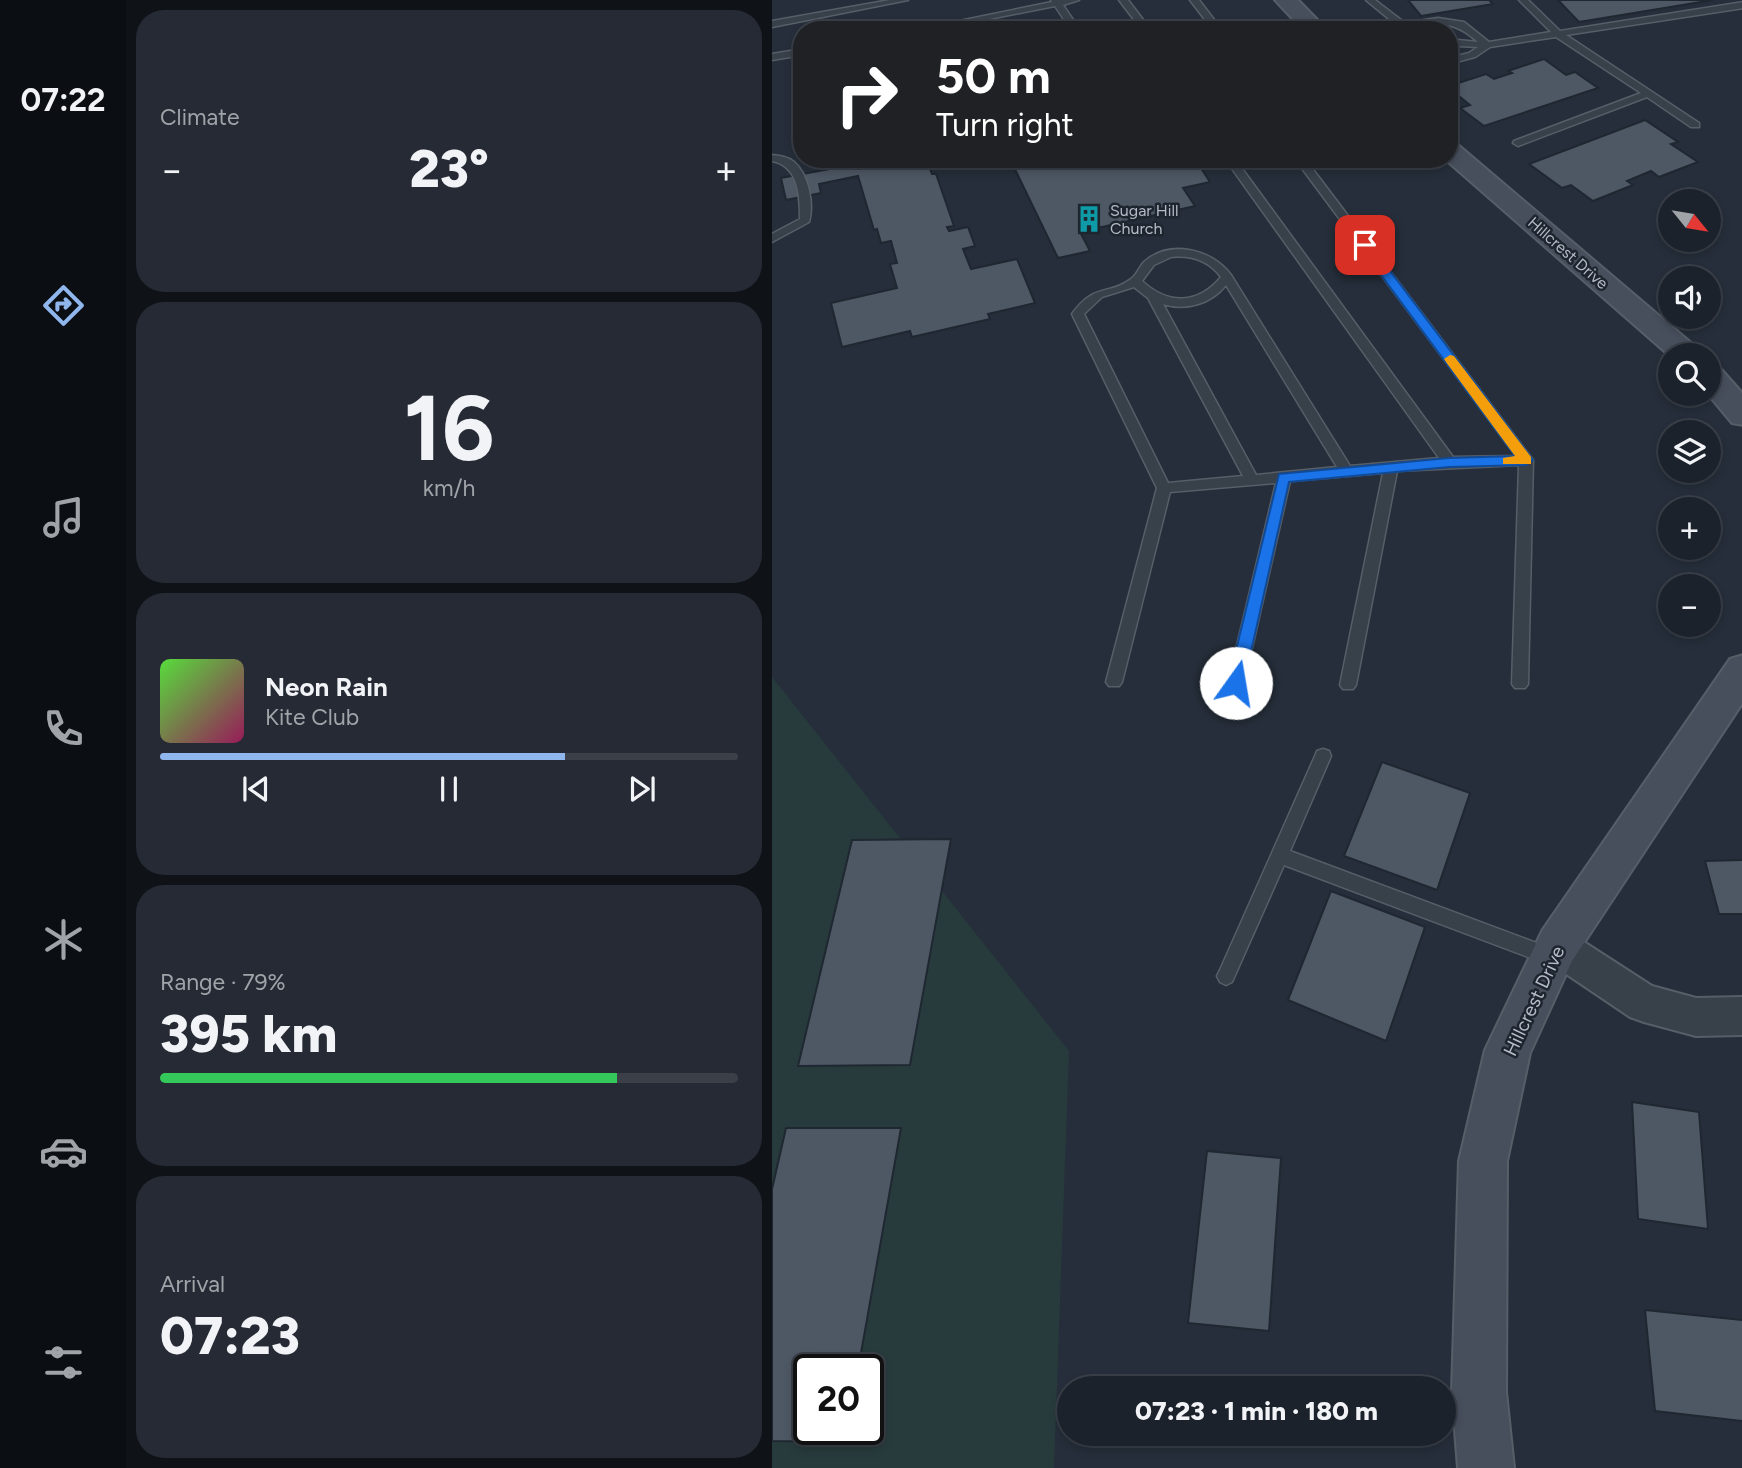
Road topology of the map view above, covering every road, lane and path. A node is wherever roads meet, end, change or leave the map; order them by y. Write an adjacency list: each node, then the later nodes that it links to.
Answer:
1 (904, 0): 16 (lane)
2 (1075, 0): 8 (lane)
3 (1123, 0): 12 (lane)
4 (1194, 0): 13 (lane)
5 (1286, 0): 14 (street)
6 (1370, 0): 15 (lane)
7 (1523, 0): 18 (lane)
8 (1056, 2): 10 (lane); 11 (lane)
9 (1742, 5): 18 (lane)
10 (986, 21)
11 (1070, 21)
12 (1140, 21)
13 (1211, 21)
14 (1307, 21)
15 (1397, 21)
16 (772, 24)
17 (1458, 25): 20 (lane)
18 (1558, 34): 20 (lane); 24 (lane)
19 (1458, 43): 20 (lane)
20 (1487, 45): 23 (lane)
21 (793, 54): 22 (lane)
22 (772, 57)
23 (1458, 59)
24 (1647, 94): 25 (lane); 26 (lane)
25 (1695, 125)
26 (1518, 143)
27 (772, 158): 31 (lane)
28 (1458, 158): 36 (street, Hillcrest Drive)
29 (1236, 168): 40 (lane)
30 (1307, 168): 39 (lane)
31 (772, 240): 32 (lane)
32 (772, 249)
33 (1227, 276): 34 (lane); 35 (lane); 42 (lane)
34 (1136, 282): 35 (lane); 45 (lane)
35 (1153, 296): 44 (lane)
36 (1673, 343)
37 (1721, 390): 38 (street)
38 (1742, 415)
39 (1526, 460): 40 (lane); 49 (lane)
40 (1449, 463): 41 (lane)
41 (1391, 467): 42 (lane); 50 (lane)
42 (1347, 472): 43 (lane)
43 (1284, 477): 44 (lane); 48 (lane)
44 (1252, 480): 45 (lane)
45 (1164, 488): 47 (lane)
46 (1742, 670): 53 (street, Hillcrest Drive)
47 (1114, 682)
48 (1236, 683)
49 (1520, 684)
50 (1348, 685)
51 (1323, 756): 52 (lane)
52 (1279, 855): 53 (lane); 54 (lane)
53 (1554, 952): 55 (street); 56 (street, Hillcrest Drive)
54 (1226, 976)
55 (1742, 1016)
56 (1486, 1468)

